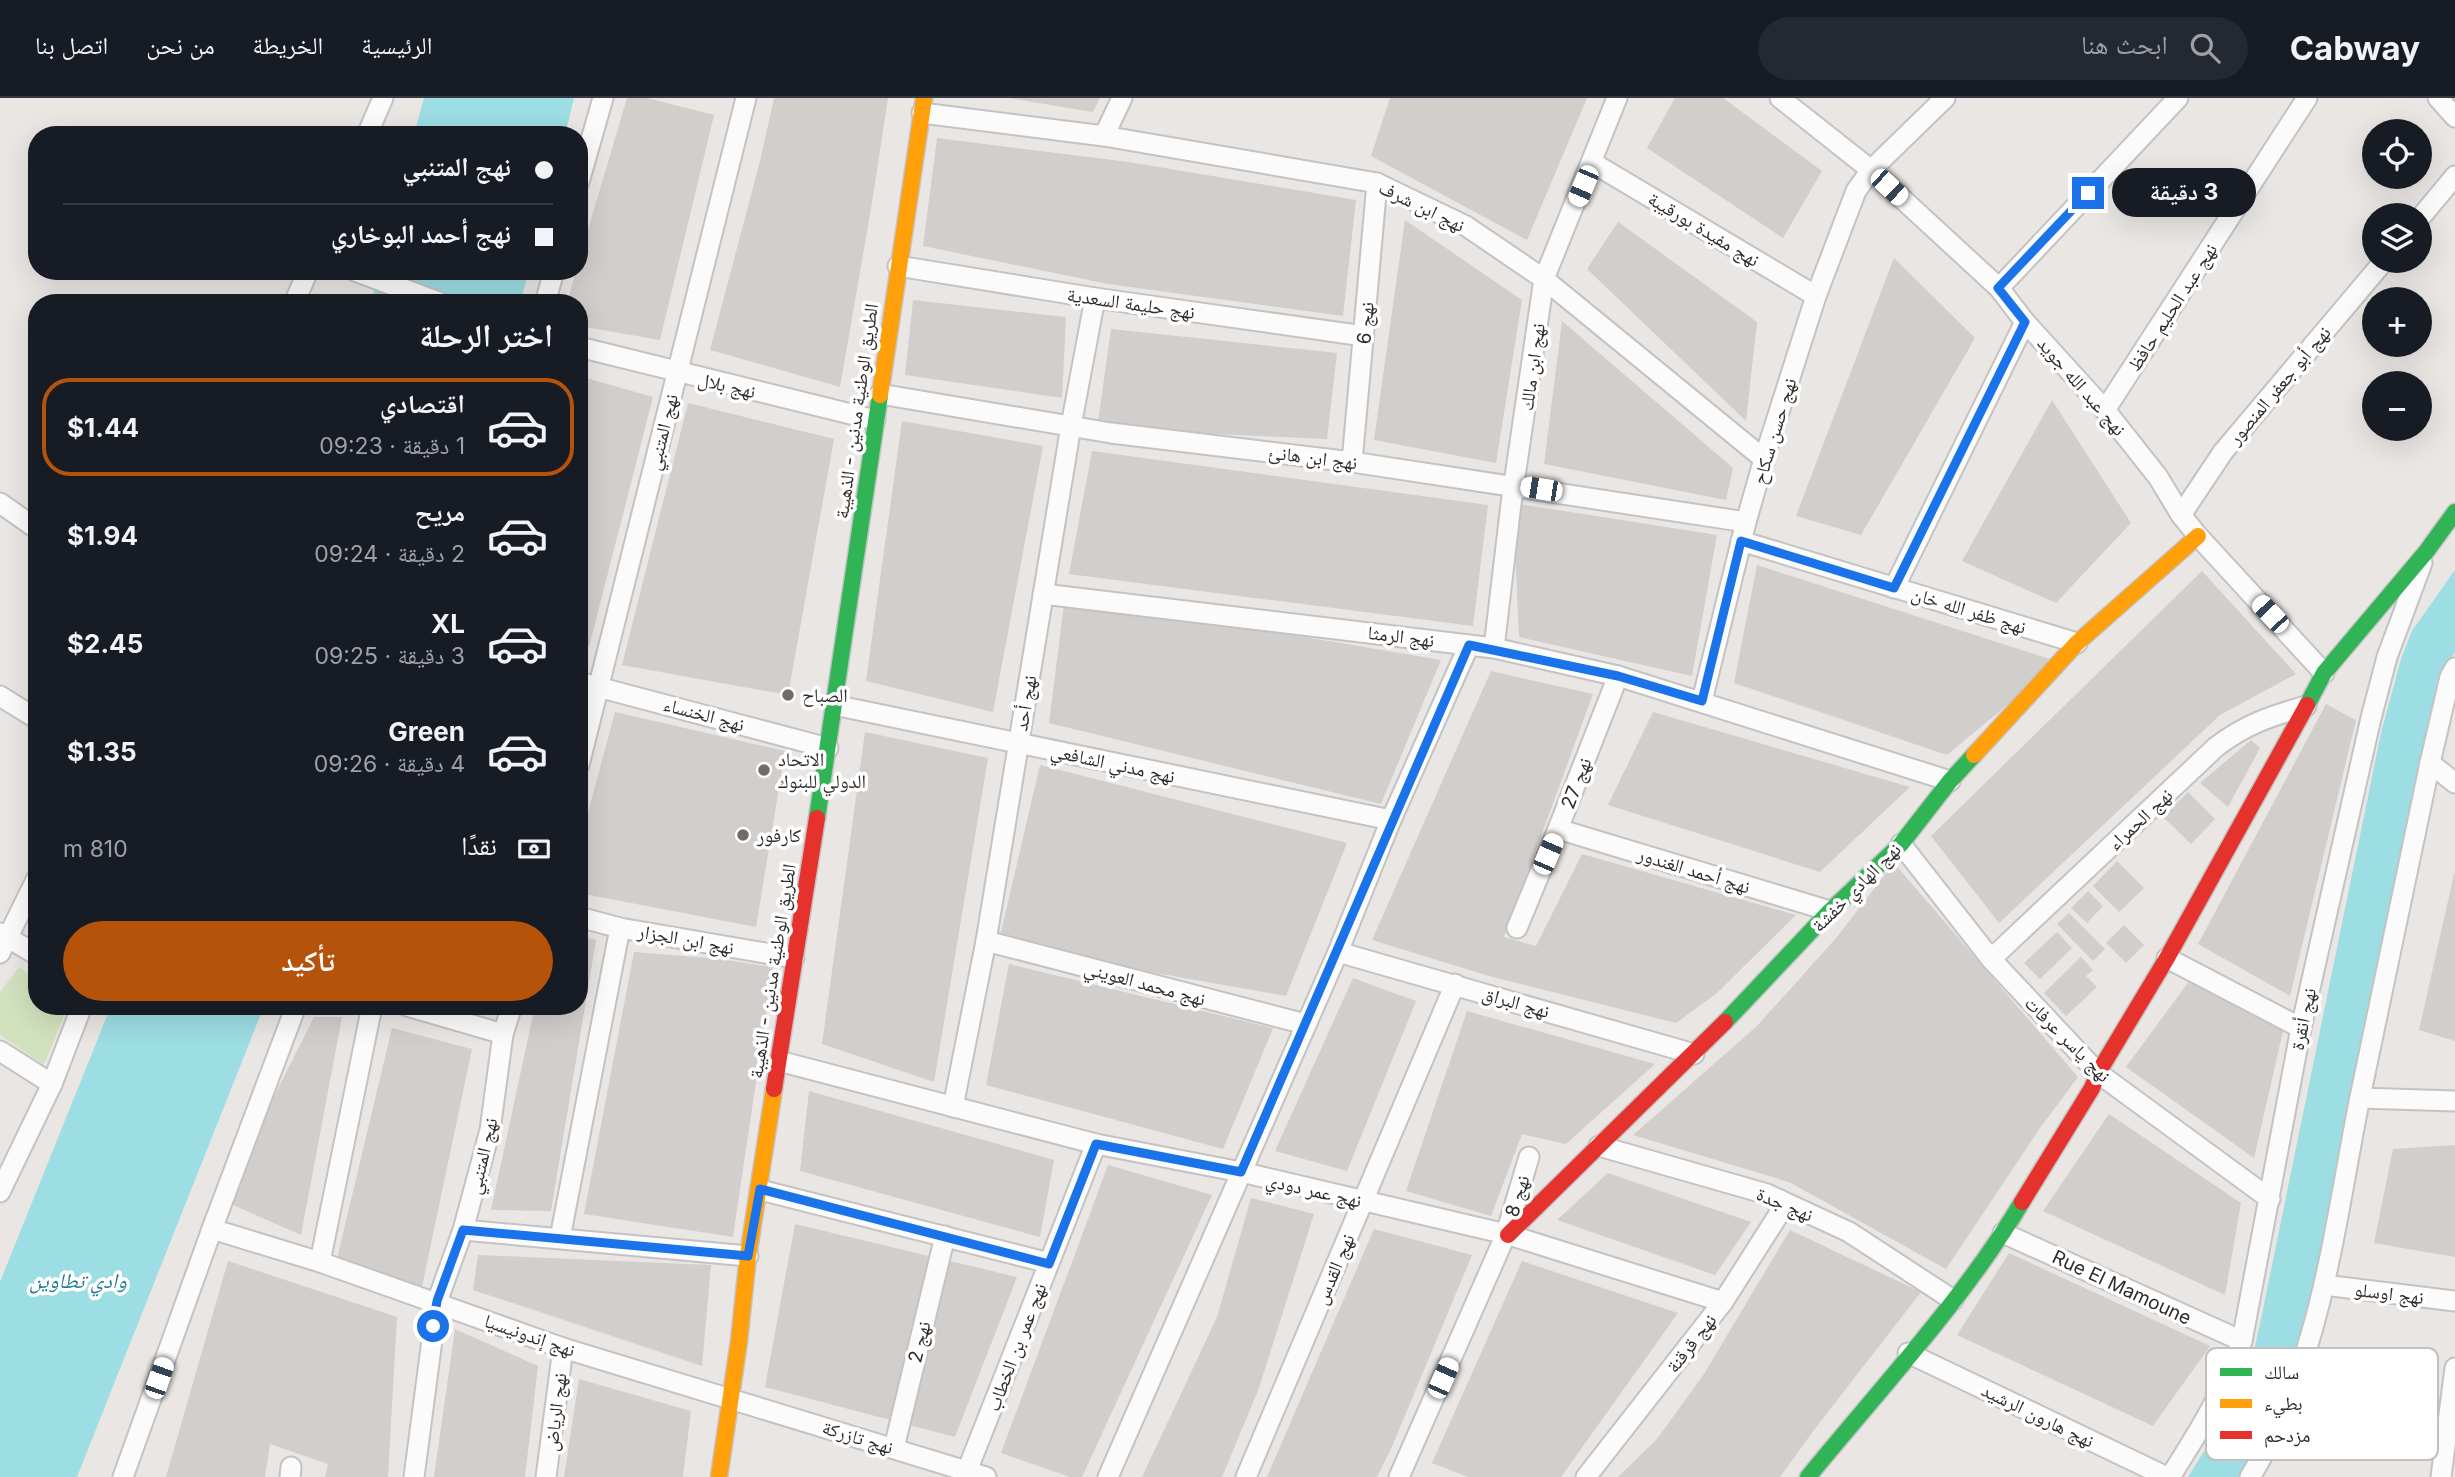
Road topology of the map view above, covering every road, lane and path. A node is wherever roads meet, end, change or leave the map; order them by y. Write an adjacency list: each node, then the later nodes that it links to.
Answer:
1 (383, 98): 13 (street)
2 (603, 98): 15 (street)
3 (746, 98): 32 (street, نهج المتنبي)
4 (1122, 98): 14 (street)
5 (1617, 98): 16 (street, نهج ابن مالك)
6 (1780, 98): 17 (street, نهج عبد الله جويد)
7 (1945, 98): 17 (street, نهج حسن سكاح)
8 (2178, 98): 25 (street)
9 (2307, 98): 34 (street, نهج عبد الحليم حافظ)
10 (2438, 98): 12 (street)
11 (923, 106): 14 (street, نهج ابن شرف); 21 (main road, الطريق الوطنية مدنين - الذهيبة)
12 (2455, 117)
13 (371, 126)
14 (1104, 136): 19 (street, نهج ابن شرف)
15 (588, 150)
16 (1592, 163): 23 (street, نهج ابن مالك); 27 (street, نهج مفيدة بورقيبة)
17 (1871, 170): 25 (street, نهج عبد الله جويد); 27 (street, نهج حسن سكاح)
18 (2455, 176): 20 (street)
19 (1377, 183): 23 (street, نهج ابن شرف); 30 (street, نهج 6)
20 (2432, 204)
21 (898, 266): 28 (street, نهج حليمة السعدية); 33 (main road, الطريق الوطنية مدنين - الذهيبة)
22 (2374, 273): 42 (street, نهج أبو جعفر المنصور)
23 (1544, 279): 37 (street, نهج ابن شرف); 39 (street, نهج ابن مالك)
24 (378, 280): 26 (street)
25 (1998, 288): 29 (street, نهج عبد الله جويد)
26 (416, 294)
27 (1816, 296): 37 (street, نهج حسن سكاح)
28 (1095, 298): 30 (street, نهج حليمة السعدية); 36 (street, نهج أحد)
29 (2025, 322): 34 (street, نهج عبد الله جويد); 47 (street)
30 (1364, 336): 38 (street, نهج 6)
31 (588, 349): 32 (street, نهج بلال)
32 (677, 373): 35 (street, نهج بلال); 56 (street, نهج المتنبي)
33 (880, 394): 35 (main road, الطريق الوطنية مدنين - الذهيبة); 36 (street, نهج ابن هانئ)
34 (2105, 410): 42 (street, نهج عبد الله جويد)
35 (876, 420): 59 (main road, الطريق الوطنية مدنين - الذهيبة)
36 (1071, 426): 38 (street, نهج ابن هانئ); 48 (street, نهج أحد)
37 (1764, 459): 44 (street, نهج حسن سكاح)
38 (1352, 462): 39 (street, نهج ابن هانئ)
39 (1515, 485): 44 (street, نهج ابن هانئ); 51 (street, نهج ابن مالك)
40 (0, 503): 43 (street)
41 (2455, 512): 46 (main road)
42 (2181, 515): 45 (street, نهج عبد الله جويد)
43 (28, 523)
44 (1744, 531): 47 (street, نهج ظفر الله خان); 58 (street, نهج حسن سكاح)
45 (2198, 536): 49 (main road, نهج الهادي خفشة); 53 (street, نهج عبد الله جويد)
46 (2426, 552): 53 (main road); 90 (street, نهج أنقرة)
47 (1894, 588): 49 (street, نهج ظفر الله خان)
48 (1043, 594): 50 (street, نهج الرمثا); 63 (street, نهج أحد)
49 (2077, 643): 66 (main road, نهج الهادي خفشة)
50 (1469, 645): 51 (street, نهج الرمثا); 68 (street)
51 (1494, 649): 54 (street, نهج الرمثا)
52 (2455, 668): 65 (street)
53 (2323, 673): 60 (main road)
54 (1618, 676): 58 (street, نهج الرمثا); 69 (street, نهج 27)
55 (588, 684): 56 (street, نهج الخنساء)
56 (600, 686): 62 (street, نهج المتنبي); 64 (street, نهج الخنساء)
57 (0, 696): 61 (street)
58 (1702, 701): 66 (street, نهج الرمثا)
59 (834, 705): 63 (street, نهج مدني الشافعي); 64 (main road, الطريق الوطنية مدنين - الذهيبة)
60 (2306, 706): 81 (main road); 82 (street, نهج الحمراء)
61 (28, 713)
62 (588, 731)
63 (1018, 744): 68 (street, نهج مدني الشافعي); 77 (street, نهج أحد)
64 (828, 748): 80 (main road, الطريق الوطنية مدنين - الذهيبة)
65 (2430, 763): 67 (street); 97 (street)
66 (1951, 781): 70 (main road, نهج الهادي خفشة)
67 (2455, 783)
68 (1391, 820): 79 (street)
69 (1558, 829): 72 (street, نهج أحمد الغندور); 75 (street, نهج 27)
70 (1901, 844): 72 (main road, نهج الهادي خفشة); 82 (street, نهج ياسر عرفات)
71 (28, 895): 76 (street)
72 (1830, 911): 93 (main road, نهج الهادي خفشة)
73 (588, 919): 74 (street, نهج ابن الجزار)
74 (620, 928): 80 (street, نهج ابن الجزار); 114 (street)
75 (1517, 928)
76 (3, 941): 78 (street)
77 (986, 941): 89 (street, نهج محمد العويني); 99 (street, نهج أحد)
78 (28, 951)
79 (1338, 952): 83 (street, نهج البراق); 89 (street)
80 (794, 958): 94 (main road, الطريق الوطنية مدنين - الذهيبة)
81 (2166, 958): 90 (street); 95 (main road)
82 (1991, 959): 95 (street, نهج ياسر عرفات)
83 (1455, 984): 93 (street, نهج البراق); 108 (street, نهج القدس)
84 (79, 1015): 96 (street)
85 (293, 1015): 109 (street)
86 (370, 1015): 116 (street)
87 (438, 1015): 91 (street)
88 (509, 1015): 91 (street, نهج المتنبي)
89 (1305, 1024): 103 (street)
90 (2301, 1028): 106 (street, نهج أنقرة)
91 (503, 1034): 110 (street, نهج المتنبي)
92 (0, 1051): 96 (street)
93 (1694, 1054): 101 (main road, نهج الهادي خفشة)
94 (779, 1061): 99 (street, نهج عمر دودي); 104 (main road, الطريق الوطنية مدنين - الذهيبة)
95 (2098, 1073): 106 (street, نهج ياسر عرفات); 111 (main road)
96 (52, 1084): 105 (street)
97 (2360, 1098): 98 (street); 118 (street)
98 (2455, 1101)
99 (953, 1107): 100 (street, نهج عمر دودي)
100 (1096, 1144): 103 (street, نهج عمر دودي); 117 (street, نهج عمر بن الخطاب)
101 (1599, 1146): 107 (street, نهج جدة); 112 (main road, نهج الهادي خفشة)
102 (1529, 1157): 112 (street, نهج 8)
103 (1241, 1172): 108 (street, نهج عمر دودي); 141 (street)
104 (760, 1189): 113 (street); 115 (main road, الطريق الوطنية مدنين - الذهيبة)
105 (0, 1192)
106 (2270, 1199): 123 (street, نهج أنقرة)
107 (1780, 1200): 119 (street, نهج جدة); 122 (street, نهج قرقنة)
108 (1362, 1201): 112 (street, نهج عمر دودي); 142 (street, نهج القدس)
109 (212, 1229): 116 (street, نهج إندونيسيا); 137 (street)
110 (463, 1230): 114 (street); 120 (street, نهج المتنبي)
111 (2003, 1233): 119 (main road); 123 (street, Rue El Mamoune)
112 (1507, 1235): 122 (street, نهج عمر دودي); 136 (street, نهج الهادي خفشة)
113 (945, 1236): 117 (street); 131 (street, نهج 2)
114 (560, 1238): 115 (street)
115 (748, 1256): 129 (main road, الطريق الوطنية مدنين - الذهيبة)
116 (320, 1262): 120 (street, نهج إندونيسيا)
117 (1049, 1264): 134 (street, نهج عمر بن الخطاب)
118 (2323, 1285): 121 (street, نهج اوسلو); 126 (street)
119 (1953, 1300): 127 (main road)
120 (437, 1301): 124 (street, نهج إندونيسيا); 138 (street, نهج المتنبي)
121 (2455, 1301)
122 (1723, 1302): 143 (street, نهج قرقنة)
123 (2242, 1341): 125 (street, نهج أنقرة)
124 (563, 1348): 129 (street, نهج إندونيسيا); 139 (street, نهج الرياض)
125 (2239, 1348)
126 (2305, 1348)
127 (1908, 1353): 135 (main road); 144 (street, نهج هارون الرشيد)
128 (2455, 1368): 133 (street)
129 (730, 1397): 131 (street, نهج تازركة); 140 (main road, الطريق الوطنية مدنين - الذهيبة)
130 (2206, 1420): 144 (street, نهج أنقرة)
131 (894, 1448): 134 (street, نهج تازركة)
132 (2260, 1460): 145 (street)
133 (2446, 1464)
134 (976, 1474)
135 (1817, 1474)
136 (1403, 1476)
137 (123, 1477)
138 (414, 1477)
139 (546, 1477)
140 (719, 1477)
141 (1108, 1477)
142 (1246, 1477)
143 (1586, 1477)
144 (2168, 1477)
145 (2250, 1477)

